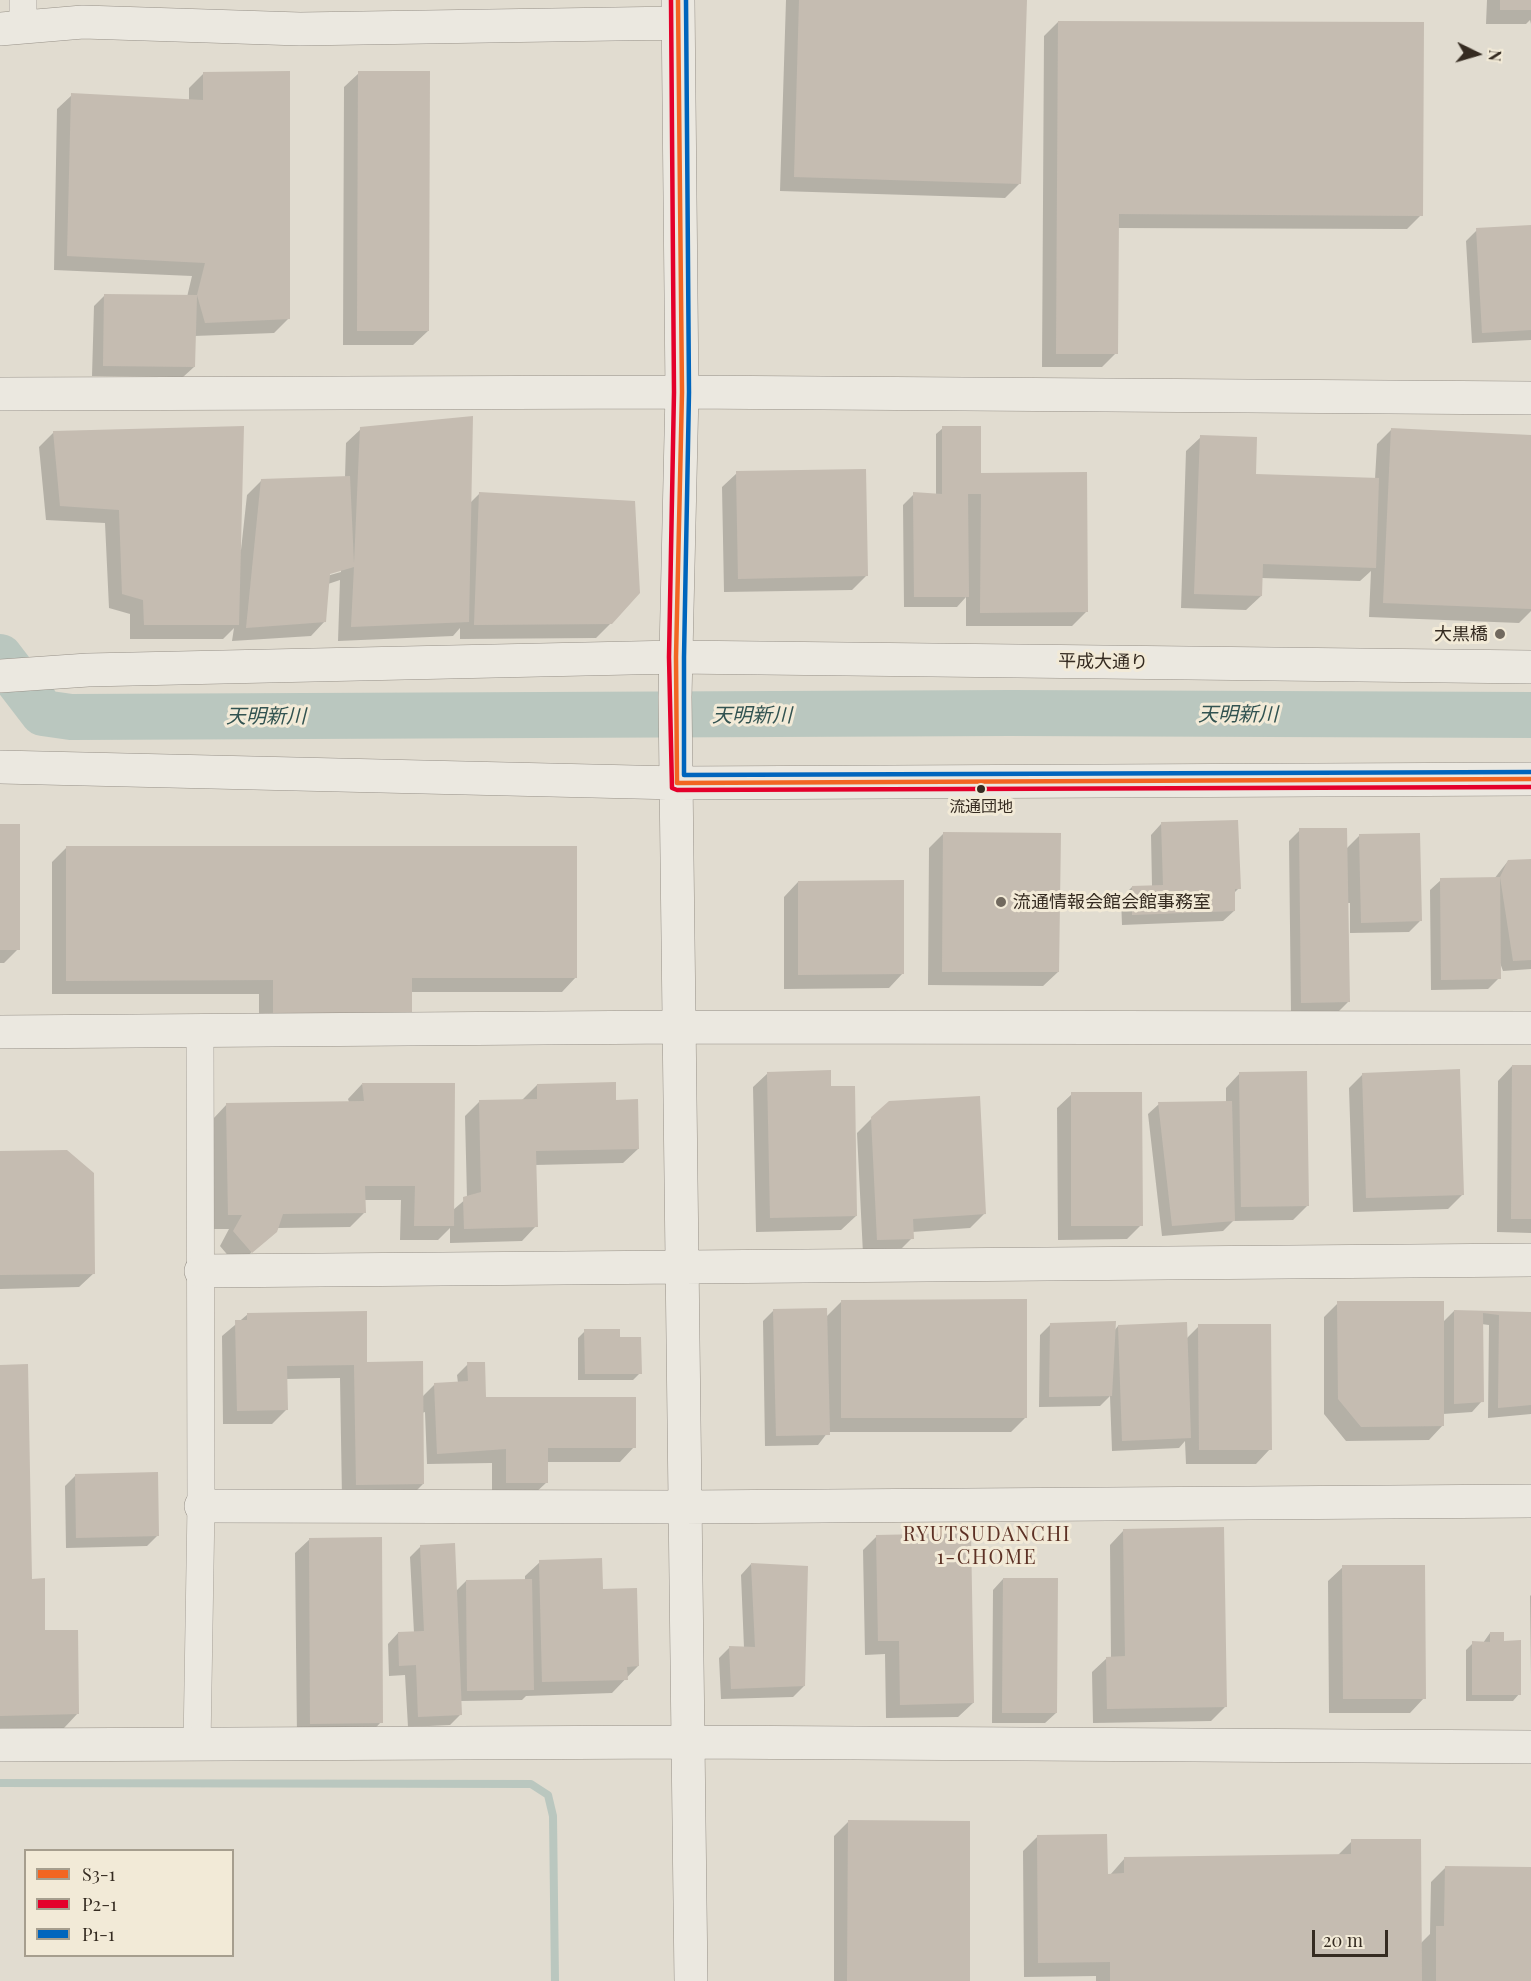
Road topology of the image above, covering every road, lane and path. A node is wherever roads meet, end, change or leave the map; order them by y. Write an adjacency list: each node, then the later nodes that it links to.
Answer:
1 (678, 11): 2 (street); 3 (street)
2 (15, 18)
3 (682, 392): 4 (street); 5 (street); 6 (street)
4 (0, 394)
5 (1531, 398)
6 (676, 657): 7 (street, 平成大通り); 8 (street, 平成大通り); 10 (street)
7 (1531, 667)
8 (0, 676)
9 (0, 767): 10 (street)
10 (676, 773): 11 (street); 12 (street)
11 (1531, 779)
12 (680, 1027): 13 (street); 15 (street); 17 (street)
13 (1531, 1028)
14 (0, 1032): 15 (street)
15 (200, 1032): 18 (street)
16 (1531, 1260): 17 (street)
17 (683, 1269): 18 (street); 21 (street)
18 (201, 1271): 20 (street)
19 (1531, 1501): 21 (street)
20 (201, 1506): 21 (street); 23 (street)
21 (684, 1507): 22 (street)
22 (690, 1742): 23 (street); 25 (street); 26 (street)
23 (197, 1745): 24 (street)
24 (0, 1746)
25 (1531, 1746)
26 (691, 1981)

